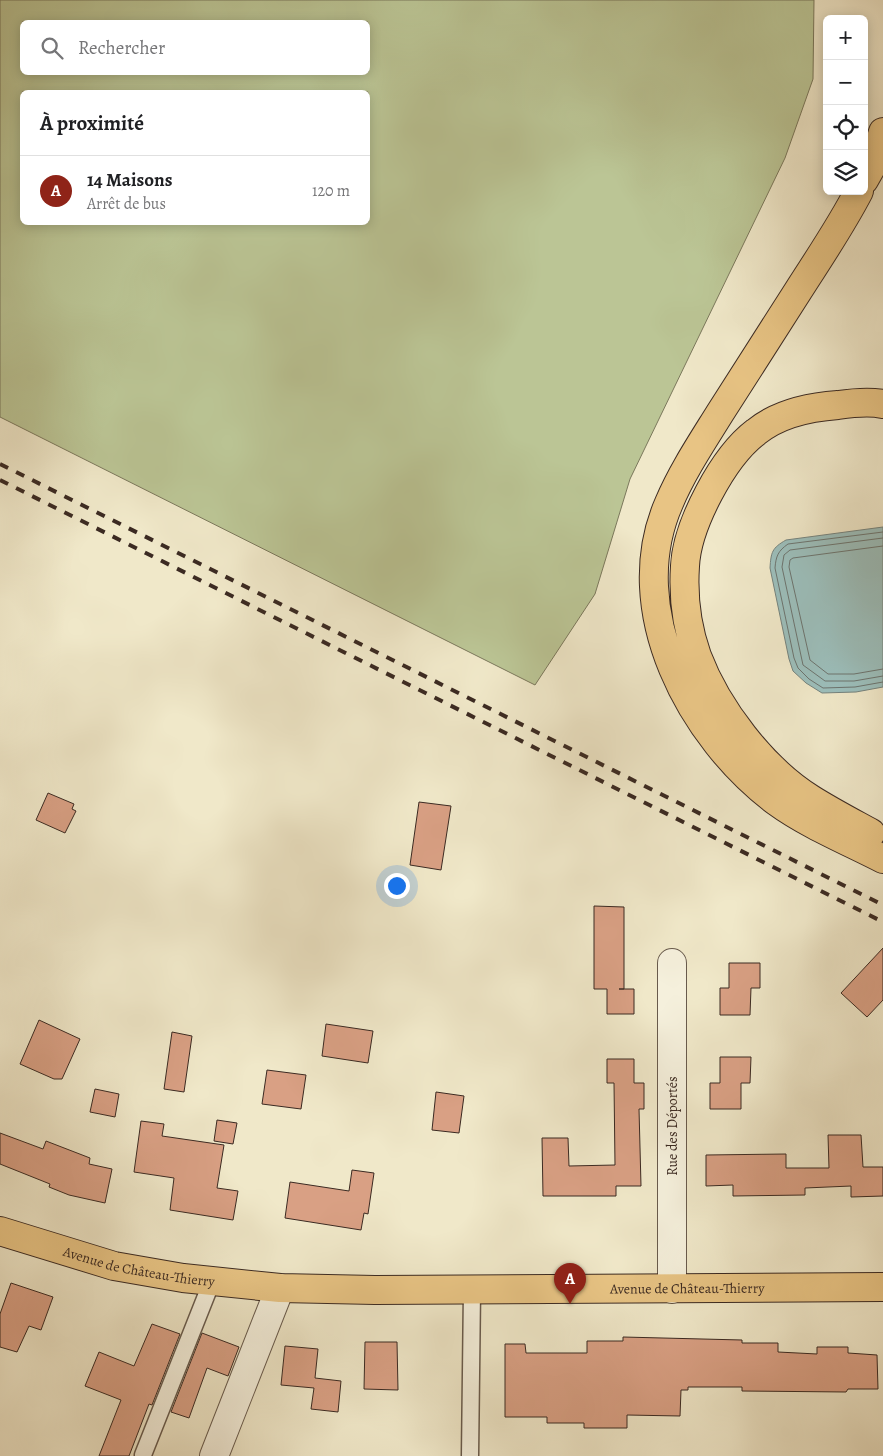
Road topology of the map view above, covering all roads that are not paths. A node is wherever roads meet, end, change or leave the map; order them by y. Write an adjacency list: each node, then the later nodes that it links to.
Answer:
1 (883, 132): 2 (main road)
2 (868, 173)
3 (856, 195): 6 (main road)
4 (883, 404): 5 (main road)
5 (883, 839)
6 (883, 859)
7 (672, 963): 12 (street, Rue des Déportés)
8 (0, 1231): 9 (main road, Avenue de Château-Thierry)
9 (212, 1281): 11 (main road, Avenue de Château-Thierry); 14 (lane)
10 (883, 1287): 12 (main road, Avenue de Château-Thierry)
11 (280, 1288): 13 (main road, Avenue de Château-Thierry); 15 (street)
12 (672, 1288): 13 (main road, Avenue de Château-Thierry)
13 (472, 1290): 16 (lane)
14 (143, 1456)
15 (214, 1456)
16 (470, 1456)

